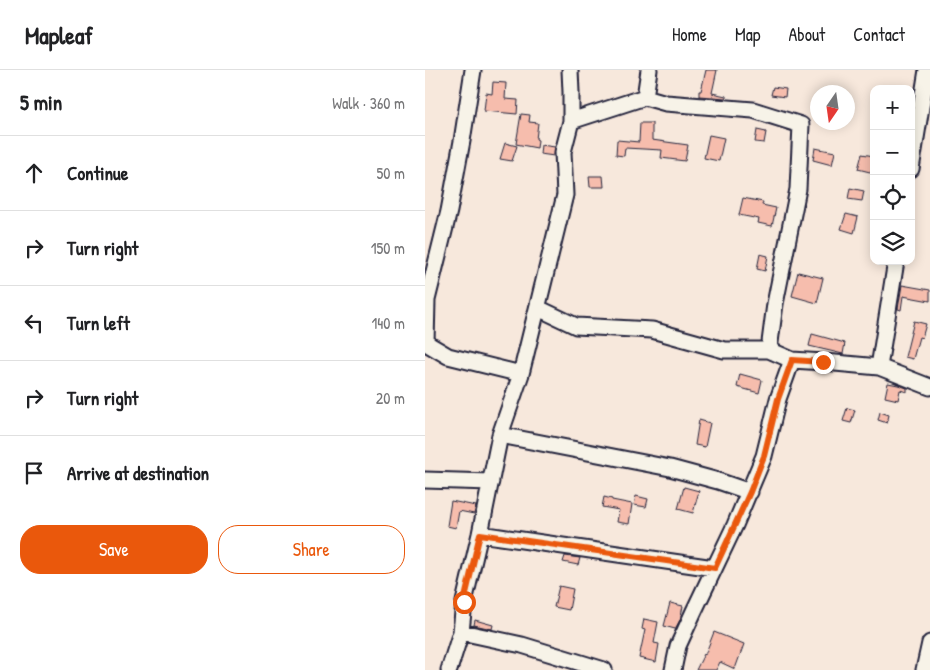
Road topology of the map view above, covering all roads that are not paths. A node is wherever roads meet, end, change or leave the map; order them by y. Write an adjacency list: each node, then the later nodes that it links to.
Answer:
1 (473, 70): 13 (street)
2 (570, 70): 6 (street)
3 (649, 70): 5 (street)
4 (927, 80): 7 (street)
5 (645, 97): 6 (street); 10 (street)
6 (571, 121): 9 (street)
7 (915, 147)
8 (895, 265): 12 (street)
9 (538, 308): 10 (street); 13 (street)
10 (769, 350): 11 (street)
11 (792, 360): 12 (street); 18 (street)
12 (879, 367): 14 (street)
13 (521, 374): 15 (street)
14 (930, 387)
15 (500, 435): 17 (street); 18 (street)
16 (425, 480): 17 (street)
17 (491, 482): 19 (street)
18 (750, 492): 20 (street)
19 (480, 534): 20 (street); 21 (street)
20 (715, 568): 25 (street)
21 (461, 632): 23 (street); 24 (street)
22 (930, 642): 26 (street)
23 (449, 670)
24 (604, 670)
25 (673, 670)
26 (924, 670)

